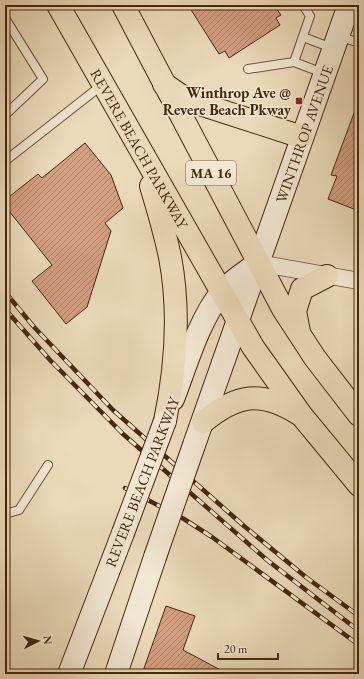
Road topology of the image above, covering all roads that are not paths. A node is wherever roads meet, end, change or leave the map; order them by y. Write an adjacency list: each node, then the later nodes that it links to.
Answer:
1 (58, 5): 13 (highway, REVERE BEACH PARKWAY)
2 (123, 5): 12 (highway, MA 16)
3 (303, 5): 6 (lane)
4 (349, 5): 7 (main road, WINTHROP AVENUE)
5 (5, 18): 14 (lane)
6 (303, 37): 7 (lane); 9 (lane)
7 (336, 42): 8 (lane); 11 (main road, WINTHROP AVENUE)
8 (359, 43)
9 (294, 62): 10 (lane); 11 (lane)
10 (248, 69)
11 (325, 74): 15 (main road, WINTHROP AVENUE)
12 (163, 83): 15 (highway); 18 (highway, MA 16)
13 (103, 85): 16 (highway, REVERE BEACH PARKWAY); 17 (lane)
14 (5, 115)
15 (302, 137): 18 (main road, WINTHROP AVENUE)
16 (137, 145): 21 (highway, REVERE BEACH PARKWAY); 26 (highway)
17 (5, 161)
18 (258, 263): 19 (street); 21 (main road, REVERE BEACH PARKWAY); 22 (main road); 23 (highway, MA 16)
19 (327, 276): 20 (street); 23 (highway)
20 (359, 282)
21 (222, 293): 22 (highway, REVERE BEACH PARKWAY); 26 (main road, REVERE BEACH PARKWAY)
22 (238, 321): 25 (highway, REVERE BEACH PARKWAY); 27 (main road)
23 (299, 335): 24 (highway, MA 16)
24 (359, 415)
25 (302, 416): 27 (highway); 29 (highway, REVERE BEACH PARKWAY)
26 (165, 421): 31 (main road, REVERE BEACH PARKWAY, bridge)
27 (203, 422): 32 (main road, bridge)
28 (48, 465): 30 (lane)
29 (359, 484)
30 (5, 514)
31 (69, 674)
32 (116, 674)

